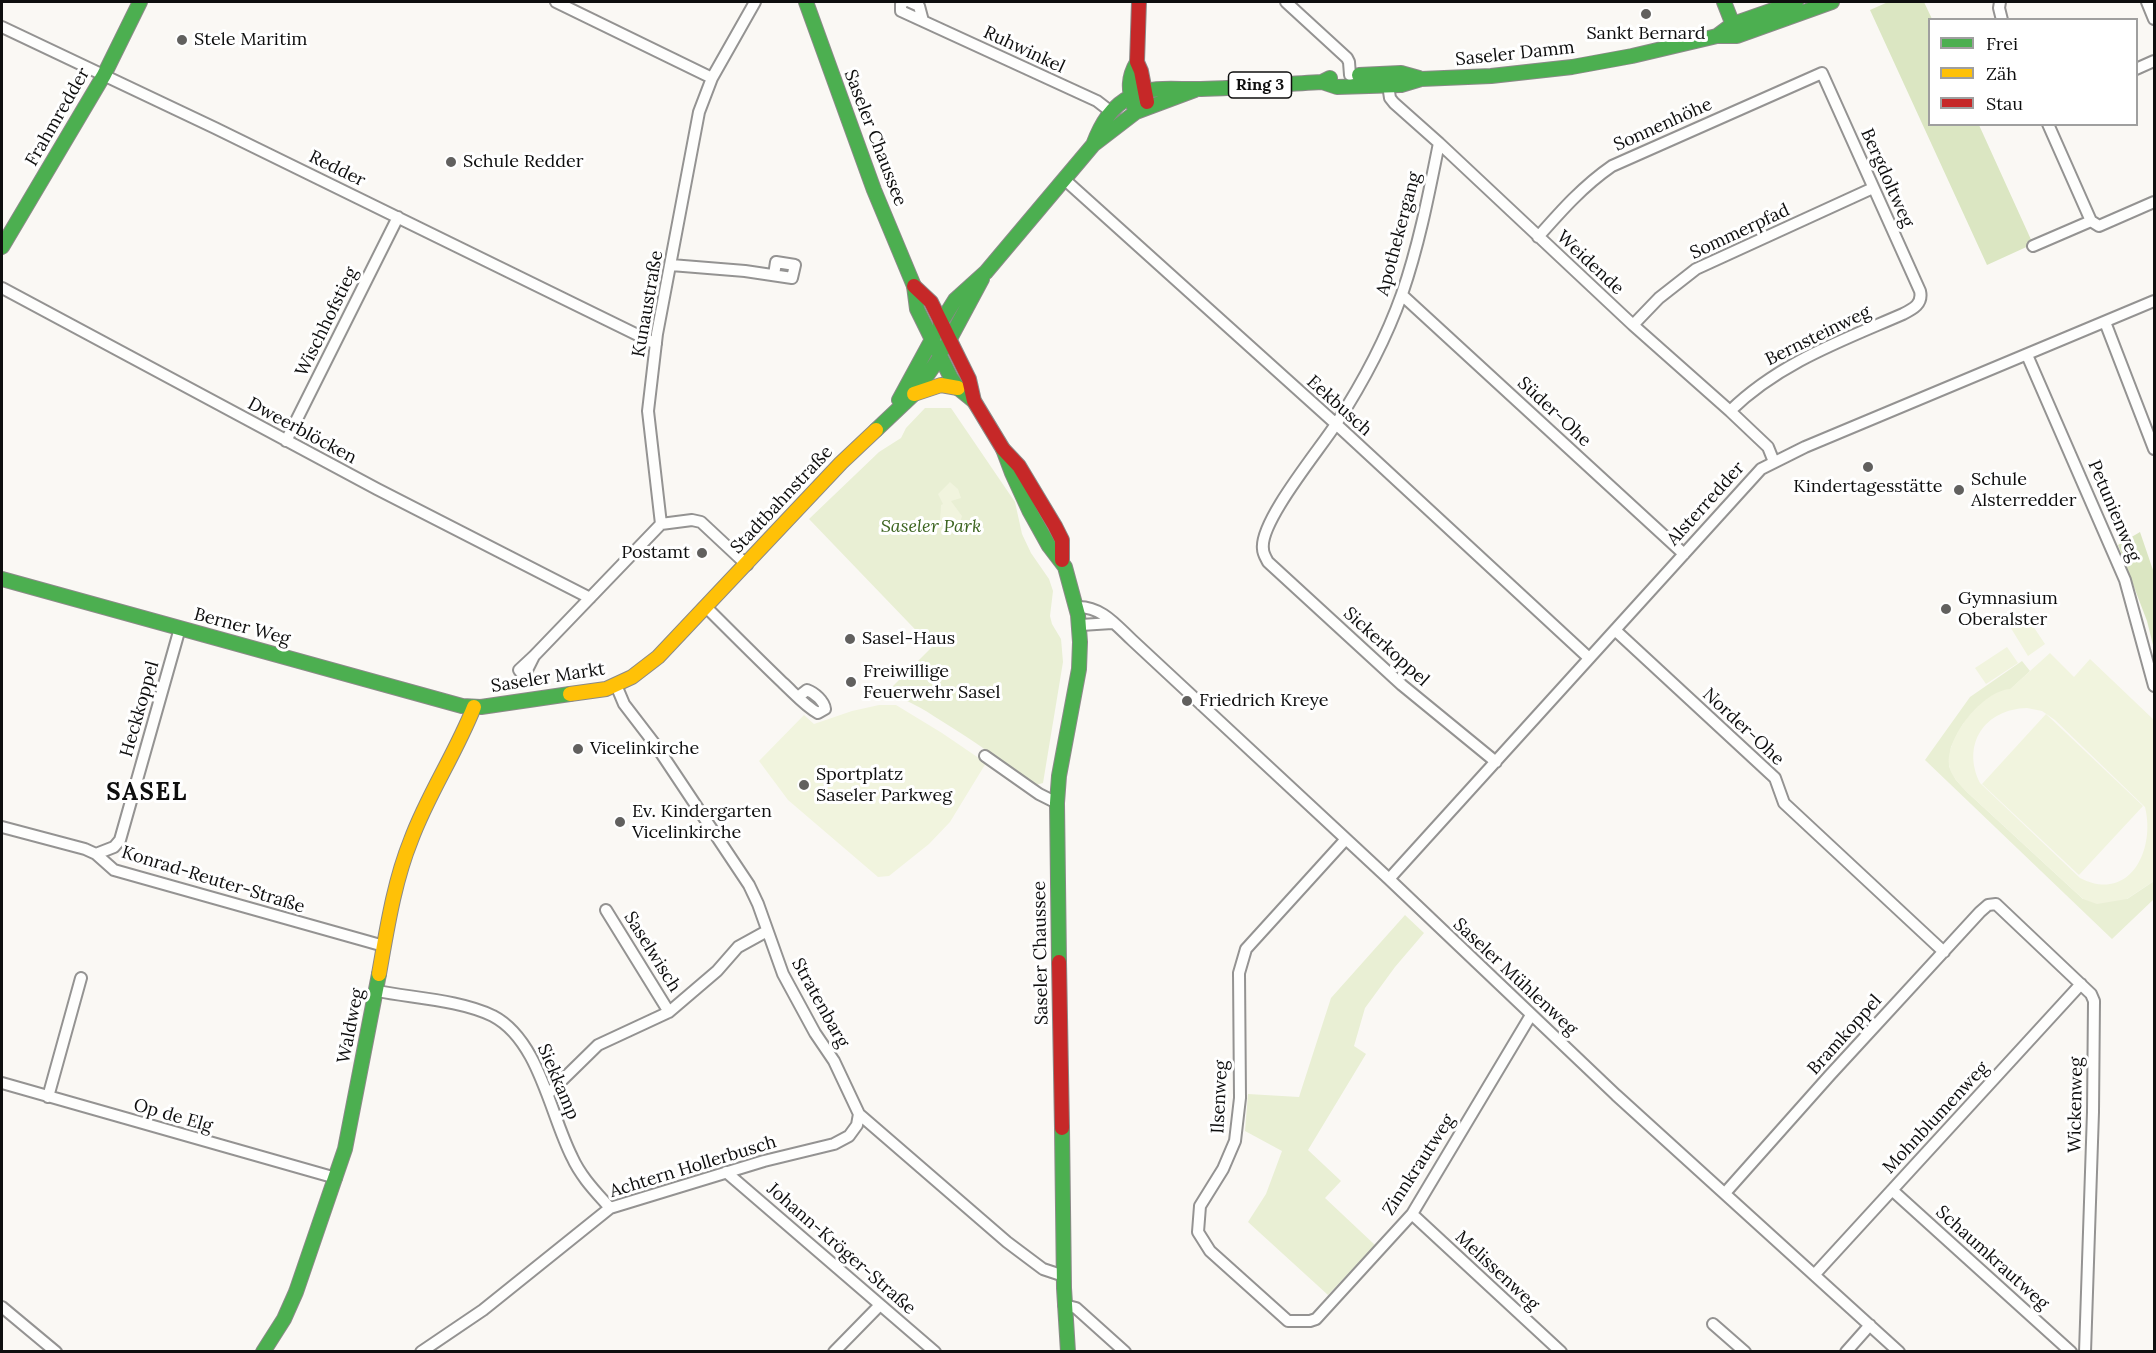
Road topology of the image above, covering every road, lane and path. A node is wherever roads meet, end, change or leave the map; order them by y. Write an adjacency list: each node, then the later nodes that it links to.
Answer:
1 (140, 2): 23 (main road, Frahmredder)
2 (555, 2): 25 (street)
3 (755, 2): 25 (street, Kunaustraße)
4 (806, 2): 48 (main road, Saseler Chaussee)
5 (904, 2): 16 (street, Ruhwinkel)
6 (910, 2): 16 (street)
7 (1139, 2): 20 (main road)
8 (1286, 2): 24 (street)
9 (1724, 2): 18 (main road)
10 (1796, 2): 18 (main road, Saseler Damm / Ring 3)
11 (1832, 2): 18 (main road, Saseler Damm / Ring 3)
12 (2000, 2): 14 (street)
13 (2147, 2): 15 (street)
14 (2002, 18)
15 (2154, 20)
16 (923, 21): 33 (street, Ruhwinkel)
17 (2, 27): 23 (street, Redder)
18 (1735, 30): 26 (main road, Saseler Damm / Ring 3)
19 (2154, 61): 21 (street)
20 (1137, 62): 30 (main road); 31 (main road)
21 (2138, 68)
22 (1822, 73): 38 (street, Bergdoltweg); 42 (street, Sonnenhöhe)
23 (104, 75): 40 (street, Redder); 44 (main road, Frahmredder)
24 (1350, 75): 26 (main road, Saseler Damm / Ring 3); 27 (main road, Saseler Damm / Ring 3)
25 (712, 78): 45 (street, Kunaustraße)
26 (1421, 79): 28 (main road, Saseler Damm / Ring 3)
27 (1322, 82): 28 (main road, Saseler Damm / Ring 3); 29 (main road, Saseler Damm / Ring 3)
28 (1388, 85): 35 (street, Weidende)
29 (1198, 89): 30 (main road, Saseler Damm / Ring 3); 32 (main road, Saseler Damm / Ring 3)
30 (1144, 91): 31 (main road, Saseler Damm / Ring 3); 32 (main road)
31 (1130, 97): 32 (main road); 33 (main road, Stadtbahnstraße / Ring 3)
32 (1142, 109): 36 (main road, Stadtbahnstraße / Ring 3)
33 (1110, 111): 36 (main road, Stadtbahnstraße / Ring 3)
34 (2050, 126): 41 (street)
35 (1439, 142): 42 (street, Weidende); 50 (street, Apothekergang)
36 (1093, 145): 37 (main road, Stadtbahnstraße / Ring 3)
37 (1064, 179): 46 (main road, Stadtbahnstraße / Ring 3); 66 (street, Eekbusch)
38 (1873, 188): 51 (street, Bergdoltweg); 55 (street, Sommerpfad)
39 (2154, 202): 41 (street)
40 (398, 217): 58 (street, Redder); 67 (street, Wischhofstieg)
41 (2091, 221): 43 (street)
42 (1538, 237): 55 (street, Weidende)
43 (2033, 246)
44 (2, 247)
45 (671, 265): 47 (street); 58 (street, Kunaustraße)
46 (986, 272): 54 (main road, Stadtbahnstraße / Ring 3); 57 (main road, Stadtbahnstraße / Ring 3)
47 (774, 275)
48 (914, 286): 54 (main road, Saseler Chaussee); 56 (main road, Saseler Chaussee)
49 (2, 288): 67 (street, Dweerblöcken)
50 (1402, 295): 66 (street, Apothekergang); 72 (street, Süder-Ohe)
51 (1921, 296): 64 (street, Bernsteinweg)
52 (2154, 301): 53 (street, Alsterredder)
53 (2105, 322): 59 (street, Alsterredder); 68 (street)
54 (940, 324): 56 (main road, Stadtbahnstraße / Ring 3); 57 (main road, Saseler Chaussee)
55 (1633, 325): 64 (street, Weidende)
56 (931, 340): 60 (main road, Saseler Chaussee); 65 (main road, Stadtbahnstraße)
57 (949, 341): 60 (main road, Stadtbahnstraße / Ring 3); 63 (main road, Saseler Chaussee)
58 (656, 344): 70 (street, Kunaustraße)
59 (2027, 355): 69 (street, Alsterredder); 85 (street, Petunienweg)
60 (940, 357): 61 (main road, Saseler Chaussee); 62 (main road, Stadtbahnstraße)
61 (958, 388): 62 (main road); 63 (main road, Saseler Chaussee)
62 (914, 394): 65 (main road, Stadtbahnstraße)
63 (974, 401): 77 (main road, Saseler Chaussee)
64 (1730, 411): 69 (street, Weidende)
65 (886, 419): 73 (main road, Stadtbahnstraße)
66 (1335, 424): 71 (street, Apothekergang); 83 (street, Eekbusch)
67 (286, 441): 75 (street, Dweerblöcken)
68 (2154, 449)
69 (1774, 462): 72 (street, Alsterredder)
70 (661, 524): 73 (street); 75 (street, Saseler Markt)
71 (1263, 550): 89 (street, Sickerkoppel)
72 (1684, 554): 81 (street, Alsterredder)
73 (747, 565): 76 (main road, Stadtbahnstraße)
74 (2, 579): 80 (main road, Berner Weg)
75 (590, 598): 82 (street, Saseler Markt)
76 (706, 607): 84 (main road, Saseler Markt); 86 (street)
77 (1077, 607): 78 (street, Saseler Mühlenweg); 79 (main road, Saseler Chaussee)
78 (1112, 623): 79 (street); 92 (street, Saseler Mühlenweg)
79 (1081, 625): 90 (main road, Saseler Chaussee)
80 (180, 628): 87 (main road, Berner Weg); 93 (street, Heckkoppel)
81 (1615, 630): 83 (street, Alsterredder); 99 (street, Norder-Ohe)
82 (534, 656)
83 (1589, 658): 89 (street, Alsterredder)
84 (616, 685): 87 (main road, Saseler Markt); 97 (street, Stratenbarg)
85 (2154, 686)
86 (798, 697)
87 (474, 707): 98 (main road, Waldweg)
88 (985, 756): 90 (street)
89 (1496, 762): 94 (street, Alsterredder)
90 (1057, 803): 116 (main road, Saseler Chaussee)
91 (2, 827): 93 (street, Konrad-Reuter-Straße)
92 (1346, 839): 94 (street, Saseler Mühlenweg); 120 (street, Ilsenweg)
93 (96, 854): 98 (street, Konrad-Reuter-Straße)
94 (1389, 879): 104 (street, Saseler Mühlenweg)
95 (1993, 904): 99 (street, Bramkoppel); 101 (street, Wickenweg)
96 (606, 910): 103 (street, Saselwisch)
97 (767, 931): 103 (street); 108 (street, Stratenbarg)
98 (384, 946): 102 (main road, Waldweg)
99 (1944, 952): 112 (street, Bramkoppel)
100 (81, 978): 107 (street)
101 (2081, 984): 111 (street, Mohnblumenweg); 135 (street, Wickenweg)
102 (376, 991): 106 (street, Siekkamp); 110 (main road, Waldweg)
103 (669, 1012): 106 (street)
104 (1531, 1015): 112 (street, Saseler Mühlenweg); 114 (street, Zinnkrautweg)
105 (2, 1083): 107 (street, Op de Elg)
106 (548, 1094): 113 (street, Siekkamp)
107 (48, 1096): 110 (street, Op de Elg)
108 (859, 1114): 109 (street, Achtern Hollerbusch); 116 (street, Stratenbarg)
109 (726, 1172): 113 (street, Achtern Hollerbusch); 117 (street, Johann-Kröger-Straße)
110 (336, 1178): 124 (main road, Waldweg)
111 (1892, 1190): 115 (street, Mohnblumenweg); 134 (street, Schaumkrautweg)
112 (1725, 1193): 115 (street, Saseler Mühlenweg)
113 (610, 1208): 125 (street, Achtern Hollerbusch)
114 (1412, 1214): 120 (street, Zinnkrautweg); 130 (street, Melissenweg)
115 (1815, 1274): 122 (street, Saseler Mühlenweg)
116 (1064, 1276): 118 (main road, Saseler Chaussee)
117 (880, 1305): 126 (street); 127 (street, Johann-Kröger-Straße)
118 (1064, 1305): 128 (main road, Saseler Chaussee); 129 (street)
119 (2, 1307): 123 (street)
120 (1316, 1319)
121 (1713, 1324): 131 (street)
122 (1870, 1325): 132 (street); 133 (street, Saseler Mühlenweg)
123 (56, 1352)
124 (263, 1352)
125 (421, 1352)
126 (834, 1352)
127 (935, 1352)
128 (1068, 1352)
129 (1125, 1352)
130 (1561, 1352)
131 (1745, 1352)
132 (1846, 1352)
133 (1899, 1352)
134 (2071, 1352)
135 (2085, 1352)

